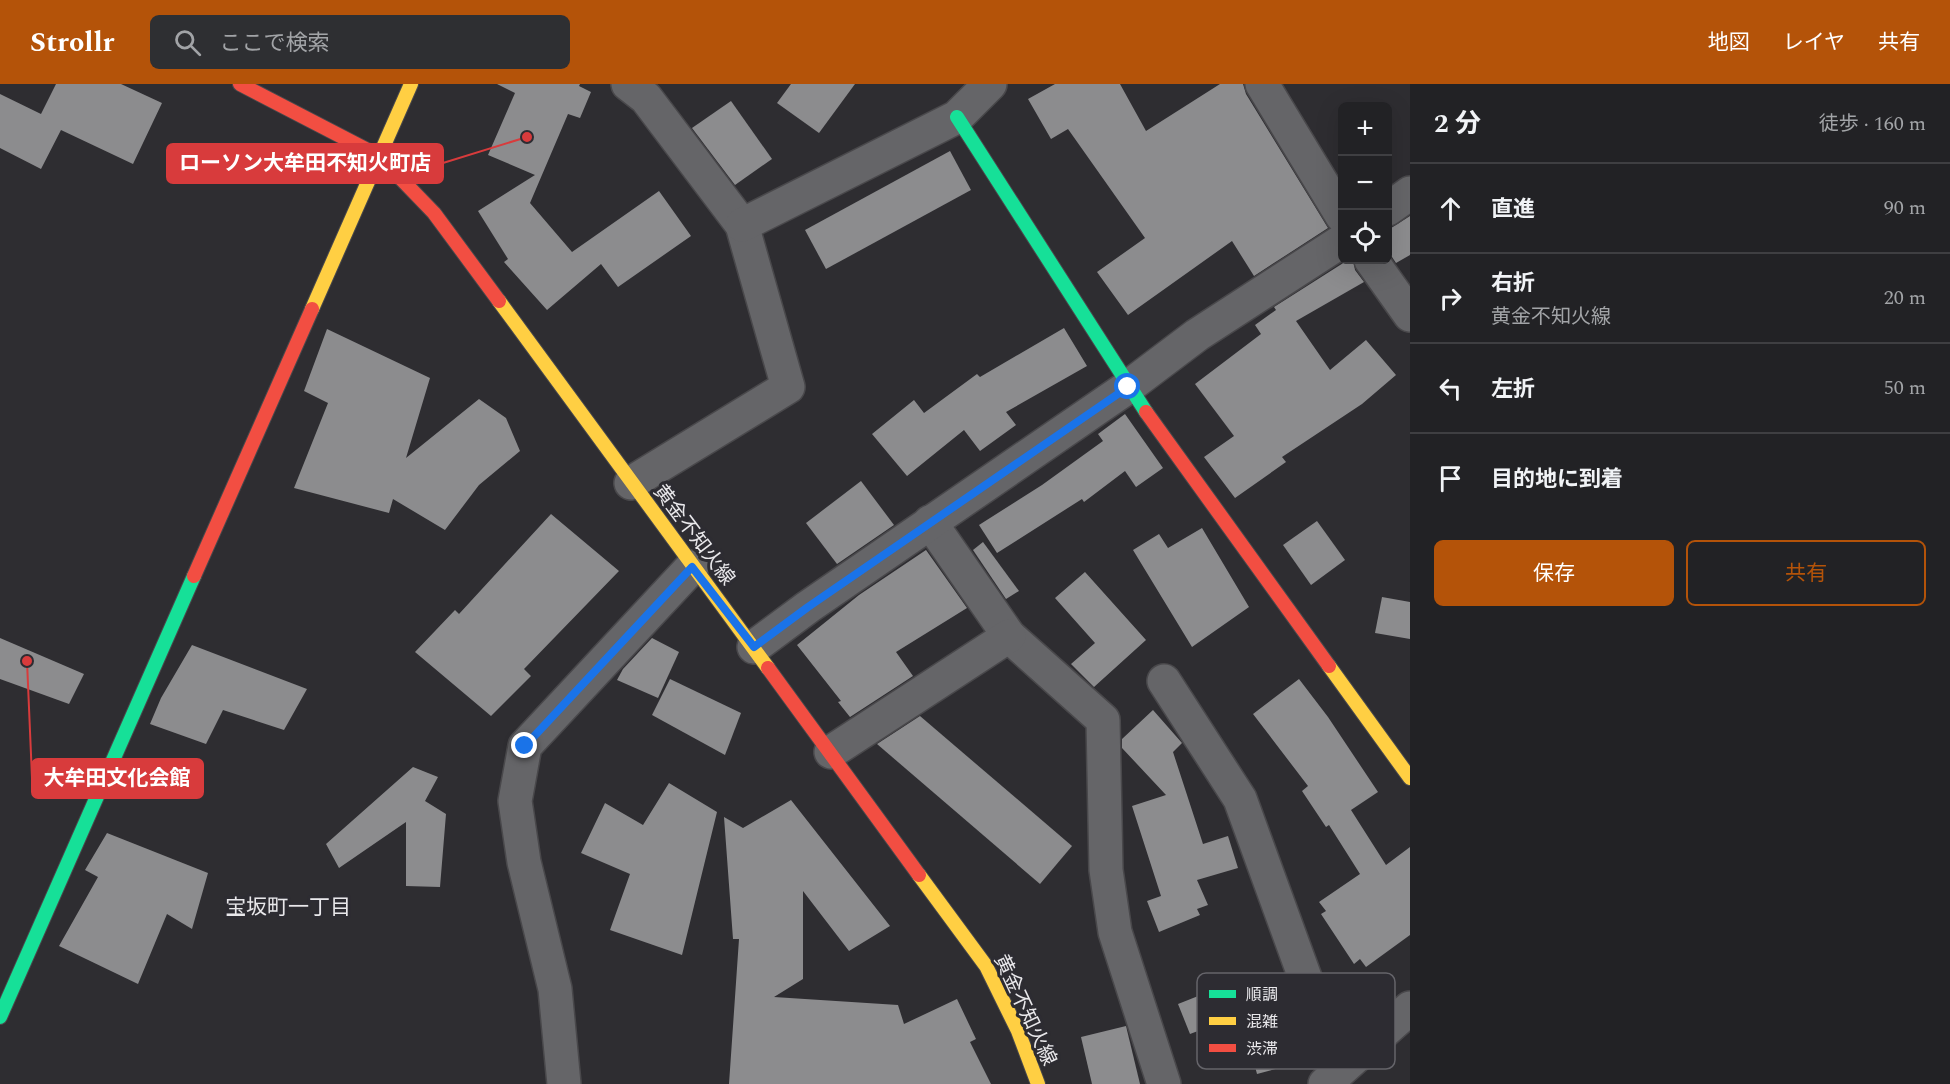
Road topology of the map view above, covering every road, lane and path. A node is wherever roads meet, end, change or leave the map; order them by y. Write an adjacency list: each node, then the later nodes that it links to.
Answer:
1 (240, 84): 7 (street, 黄金不知火線)
2 (411, 84): 7 (street)
3 (990, 84): 6 (street)
4 (1262, 84): 10 (street)
5 (642, 89): 11 (street)
6 (957, 117): 11 (street); 15 (street)
7 (379, 156): 16 (street, 黄金不知火線); 26 (street)
8 (1410, 193): 9 (street)
9 (1392, 206)
10 (1338, 210)
11 (742, 225): 16 (street)
12 (1338, 244): 15 (street)
13 (1374, 264): 14 (street)
14 (1410, 315)
15 (1128, 387): 17 (street); 23 (street)
16 (631, 483): 18 (street, 黄金不知火線)
17 (930, 522): 19 (street); 20 (street)
18 (692, 567): 20 (street, 黄金不知火線); 28 (street)
19 (1009, 636): 22 (street); 30 (street)
20 (754, 647): 22 (street, 黄金不知火線)
21 (1164, 681): 24 (street)
22 (831, 752): 29 (street, 黄金不知火線)
23 (1410, 778)
24 (1297, 973)
25 (1410, 1008): 27 (street)
26 (0, 1017)
27 (1395, 1021)
28 (564, 1084)
29 (1038, 1084)
30 (1164, 1084)

